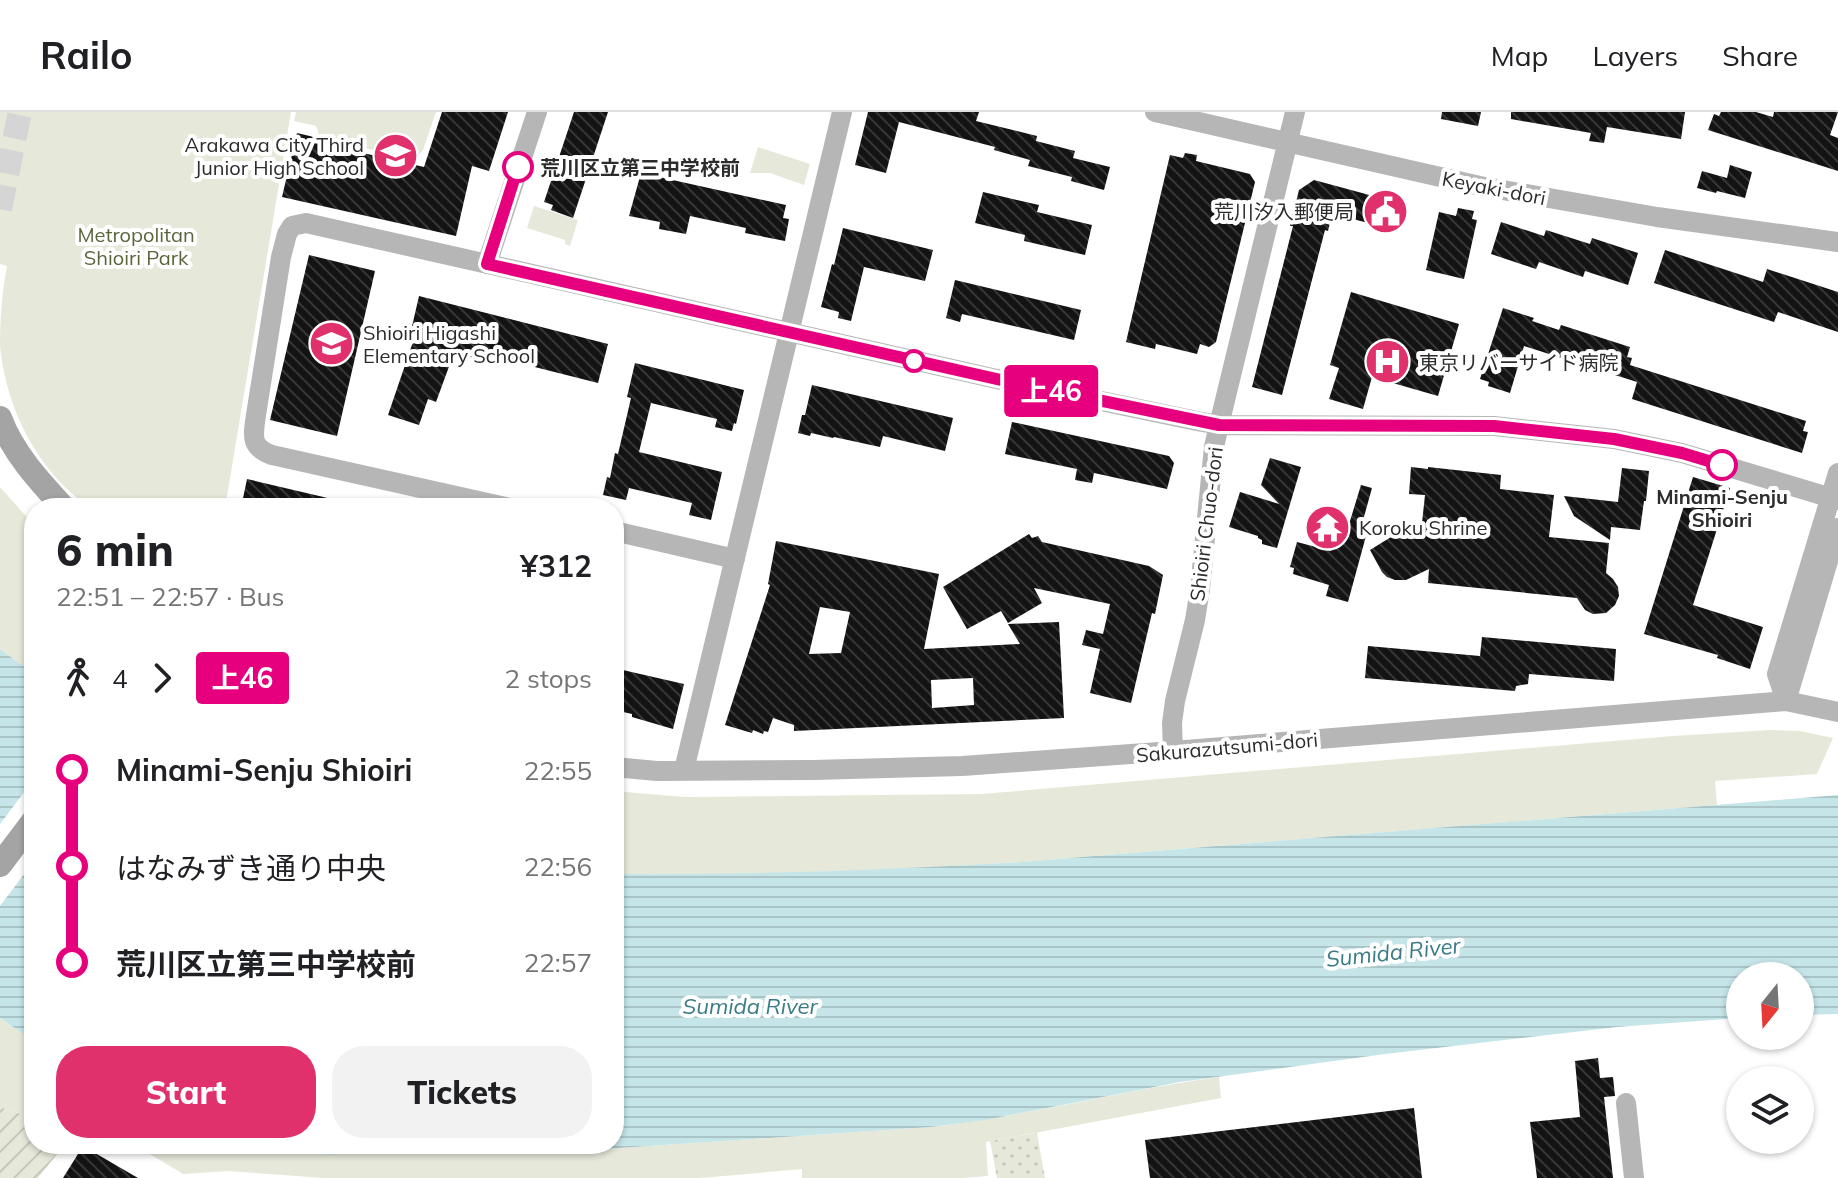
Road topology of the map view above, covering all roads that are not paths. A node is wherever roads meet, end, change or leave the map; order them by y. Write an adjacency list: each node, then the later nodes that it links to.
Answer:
1 (537, 112): 7 (street)
2 (842, 112): 8 (street)
3 (1155, 112): 5 (street, Keyaki-dori)
4 (1295, 112): 5 (street, Shioiri Chuo-dori)
5 (1287, 144): 6 (street, Keyaki-dori); 10 (street, Shioiri Chuo-dori)
6 (1838, 242)
7 (487, 264): 8 (street); 15 (street)
8 (790, 332): 10 (street); 19 (street)
9 (0, 418): 14 (main road)
10 (1219, 425): 16 (street); 22 (street, Shioiri Chuo-dori)
11 (0, 451): 13 (main road)
12 (1838, 473): 16 (street)
13 (35, 498)
14 (55, 498)
15 (465, 498)
16 (1834, 499): 20 (street)
17 (1838, 528): 20 (street)
18 (624, 533): 19 (street)
19 (735, 559): 24 (street)
20 (1786, 701): 21 (street, Sakurazutsumi-dori); 22 (street, Sakurazutsumi-dori)
21 (1838, 712)
22 (1173, 751): 24 (street, Sakurazutsumi-dori)
23 (624, 768): 24 (street, Sakurazutsumi-dori)
24 (684, 770)
25 (24, 833): 26 (main road)
26 (0, 865)
27 (1626, 1103): 28 (street)
28 (1634, 1178)

